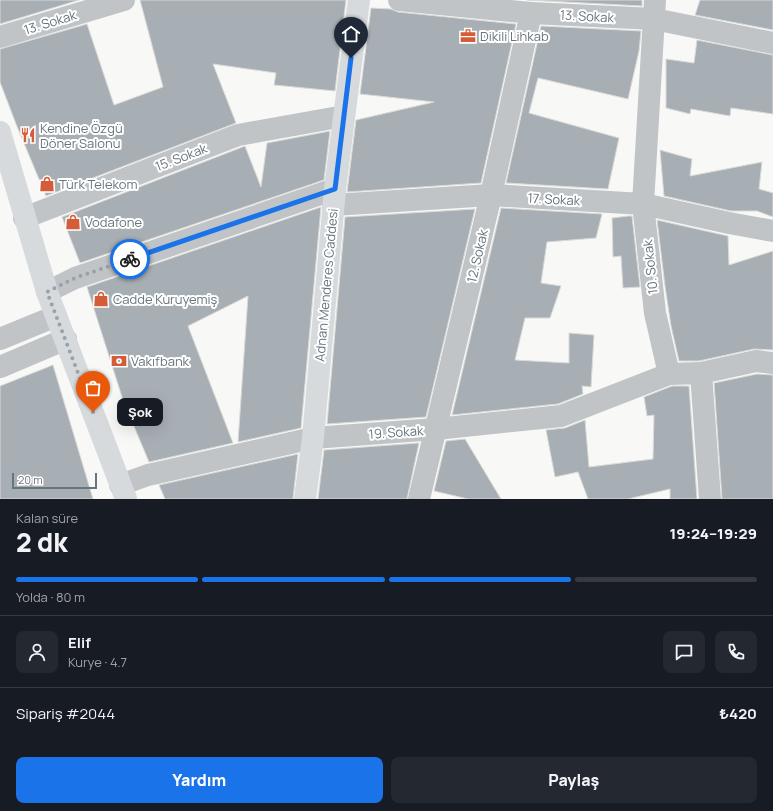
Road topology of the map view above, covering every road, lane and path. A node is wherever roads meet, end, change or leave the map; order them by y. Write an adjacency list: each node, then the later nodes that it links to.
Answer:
1 (124, 0): 6 (street, 13. Sokak)
2 (359, 0): 8 (street, Adnan Menderes Caddesi)
3 (399, 0): 5 (street, 13. Sokak)
4 (655, 10): 5 (street, 13. Sokak); 7 (street, 13. Sokak); 12 (street, 10. Sokak)
5 (531, 13): 10 (street, 12. Sokak)
6 (0, 37)
7 (773, 43)
8 (344, 116): 11 (street, Adnan Menderes Caddesi); 13 (street, 15. Sokak)
9 (0, 132): 13 (street)
10 (491, 195): 11 (street, 17. Sokak); 12 (street, 17. Sokak); 23 (street, 12. Sokak)
11 (334, 197): 15 (street, 17. Sokak); 24 (street, Adnan Menderes Caddesi)
12 (643, 204): 14 (street, 17. Sokak); 22 (street, 10. Sokak)
13 (24, 218): 15 (street)
14 (773, 231)
15 (47, 292): 16 (street)
16 (56, 316): 17 (street); 18 (street)
17 (66, 339): 20 (street); 25 (street)
18 (0, 340)
19 (773, 363): 21 (street)
20 (0, 367)
21 (701, 372): 22 (street); 28 (street)
22 (669, 374): 23 (street, 19. Sokak)
23 (436, 429): 24 (street, 19. Sokak); 27 (street, 12. Sokak)
24 (313, 438): 25 (street, 19. Sokak); 26 (street, Adnan Menderes Caddesi)
25 (123, 492)
26 (305, 499)
27 (419, 499)
28 (710, 499)

